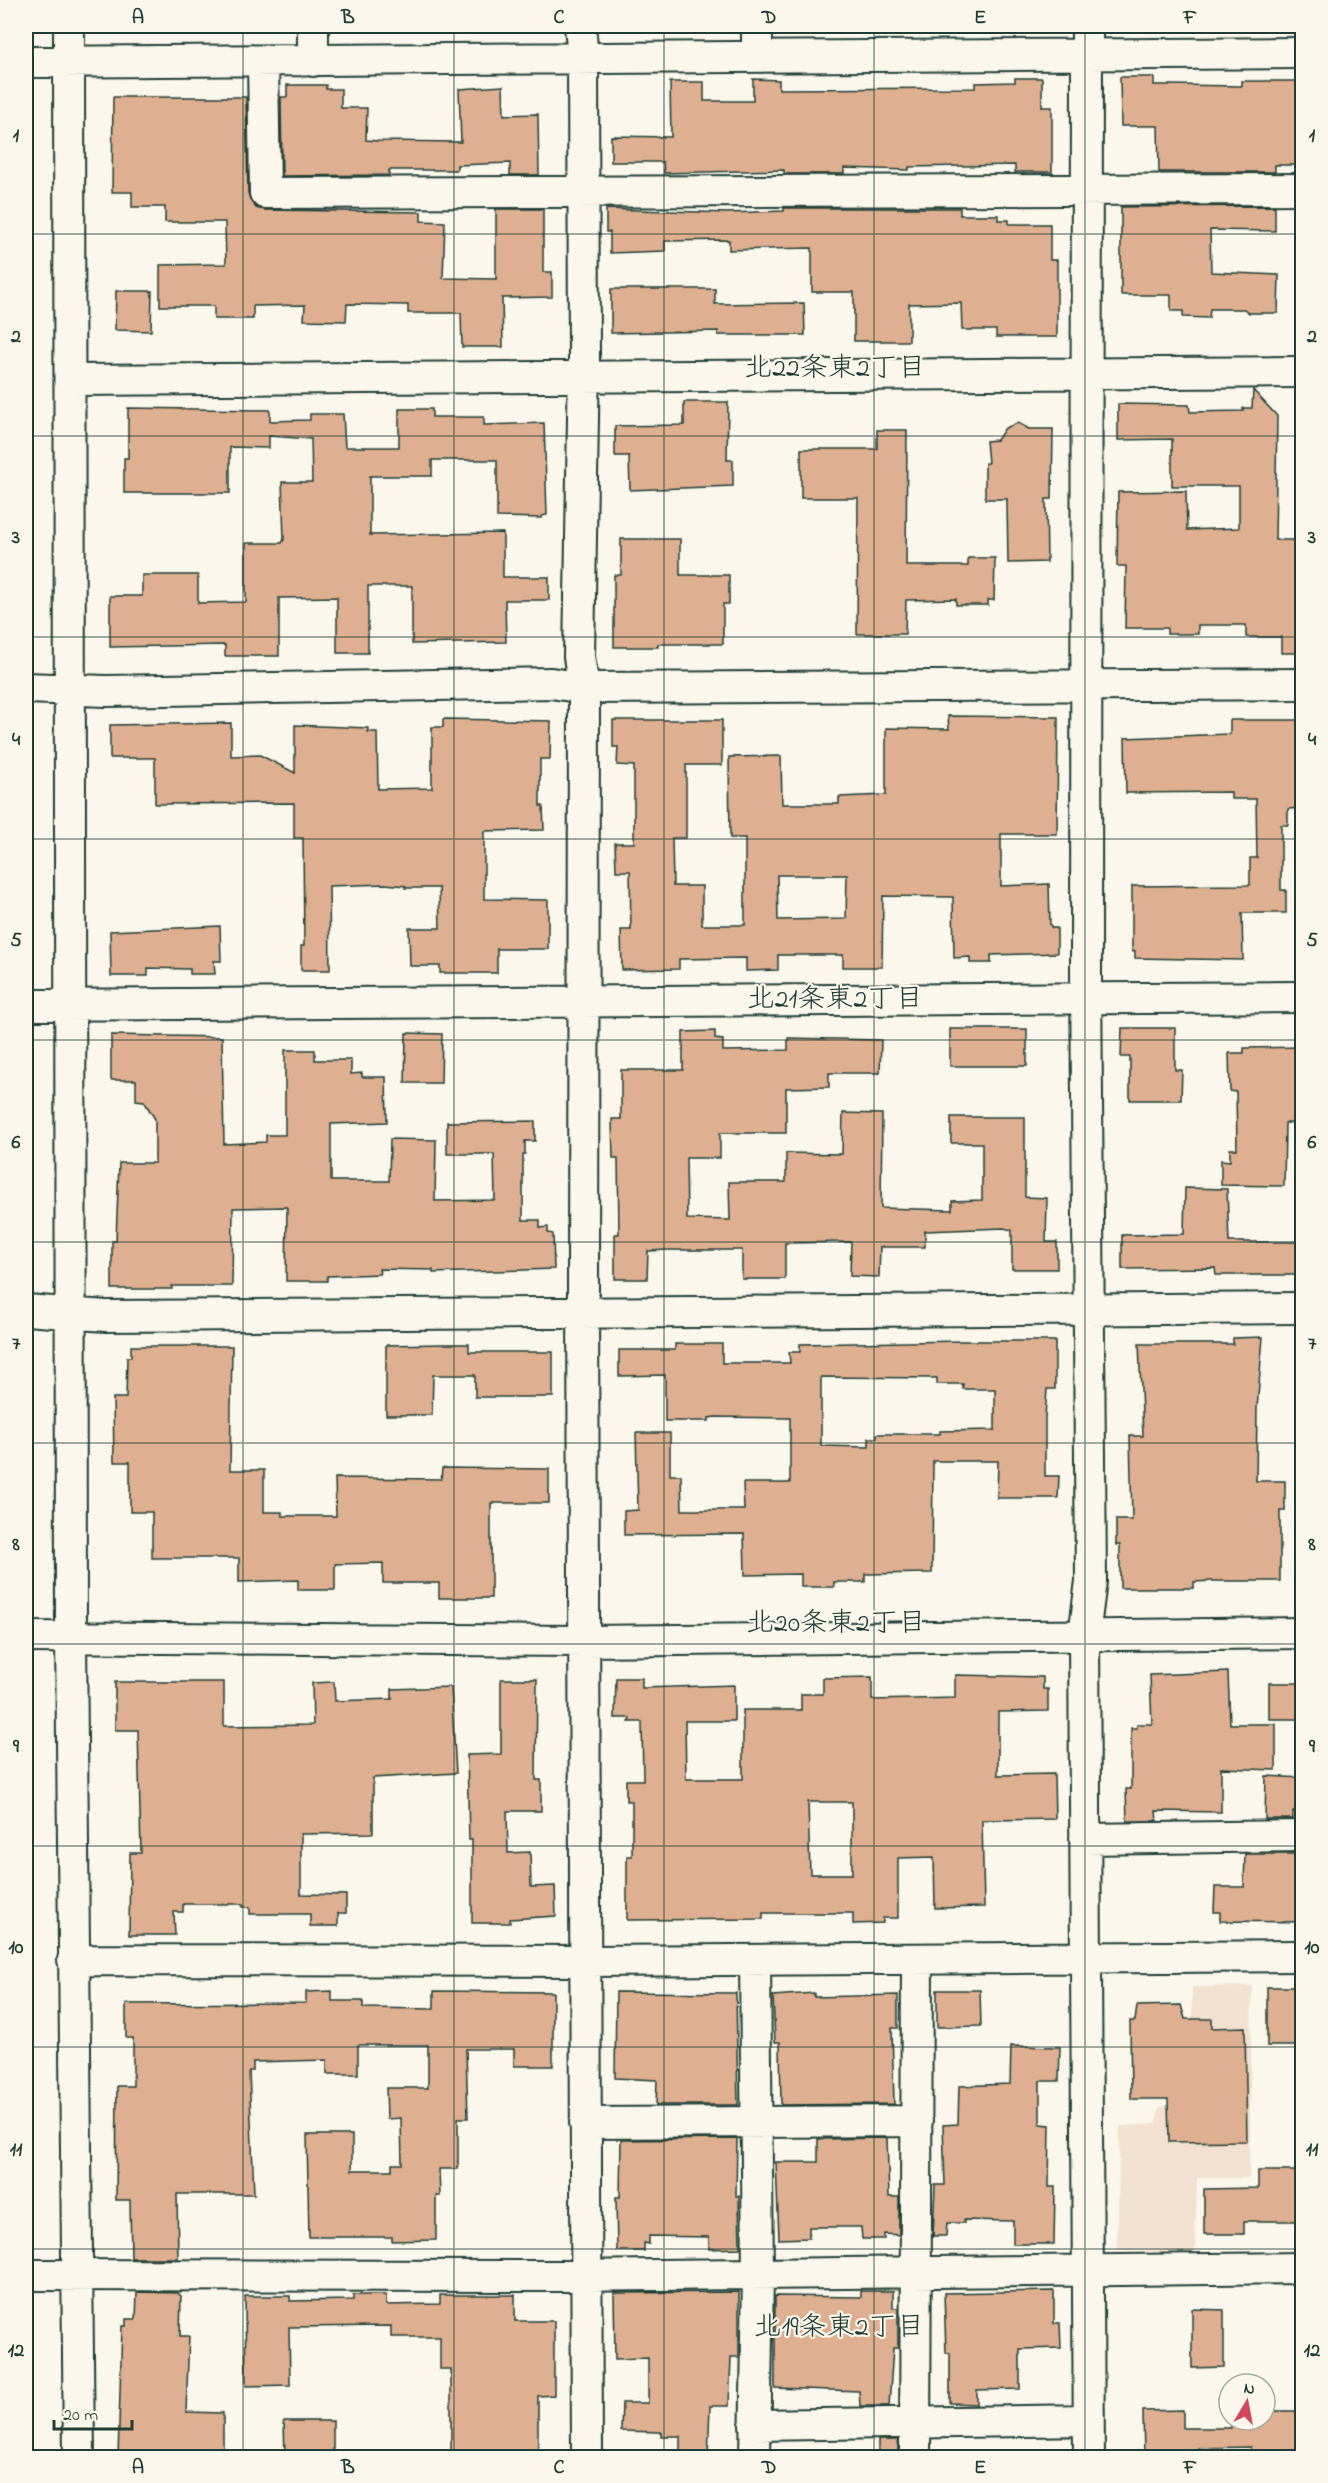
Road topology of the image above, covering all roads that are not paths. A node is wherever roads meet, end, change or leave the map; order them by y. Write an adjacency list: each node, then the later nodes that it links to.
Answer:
1 (69, 26): 12 (street)
2 (313, 26): 10 (street)
3 (580, 26): 8 (street)
4 (757, 26): 7 (street)
5 (1087, 40): 6 (street); 7 (street); 14 (street)
6 (1302, 53)
7 (757, 55): 8 (street)
8 (583, 57): 10 (street); 15 (street)
9 (263, 61): 10 (street); 12 (street); 15 (street)
10 (313, 61)
11 (26, 62): 12 (street)
12 (70, 63): 19 (street)
13 (1302, 189): 14 (street)
14 (1086, 191): 15 (street); 17 (street)
15 (584, 192): 18 (street)
16 (1302, 372): 17 (street)
17 (1086, 374): 18 (street); 21 (street)
18 (584, 376): 19 (street); 24 (street)
19 (70, 381): 23 (street)
20 (1302, 684): 21 (street)
21 (1086, 685): 24 (street); 26 (street)
22 (26, 688): 23 (street)
23 (69, 688): 24 (street); 29 (street)
24 (584, 688): 27 (street)
25 (1302, 997): 26 (street)
26 (1087, 999): 27 (street); 30 (street)
27 (583, 1002): 29 (street); 33 (street)
28 (26, 1005): 29 (street)
29 (69, 1005): 34 (street)
30 (1088, 1308): 31 (street); 33 (street); 36 (street)
31 (1302, 1308)
32 (26, 1310): 34 (street)
33 (583, 1314): 34 (street); 39 (street)
34 (72, 1315): 38 (street)
35 (1302, 1634): 36 (street)
36 (1084, 1636): 39 (street); 41 (street)
37 (26, 1637): 38 (street)
38 (71, 1638): 39 (street); 45 (street)
39 (586, 1641): 47 (street)
40 (1302, 1836): 41 (street)
41 (1085, 1839): 43 (street)
42 (1302, 1956): 43 (street)
43 (1088, 1958): 44 (street); 52 (street)
44 (917, 1959): 46 (street); 49 (street)
45 (73, 1960): 47 (street); 57 (street)
46 (755, 1960): 47 (street); 48 (street)
47 (586, 1961): 50 (street)
48 (757, 2121): 49 (street); 50 (street); 54 (street)
49 (917, 2121): 55 (street)
50 (585, 2123): 53 (street)
51 (1302, 2268): 52 (street)
52 (1089, 2270): 55 (street); 58 (street)
53 (587, 2274): 54 (street); 57 (street); 62 (street)
54 (758, 2274): 55 (street); 60 (street)
55 (916, 2274): 59 (street)
56 (26, 2275): 57 (street)
57 (77, 2275): 61 (street)
58 (1088, 2420): 59 (street); 65 (street)
59 (915, 2423): 60 (street); 64 (street)
60 (755, 2425): 63 (street)
61 (79, 2457)
62 (587, 2457)
63 (755, 2457)
64 (915, 2457)
65 (1089, 2457)

